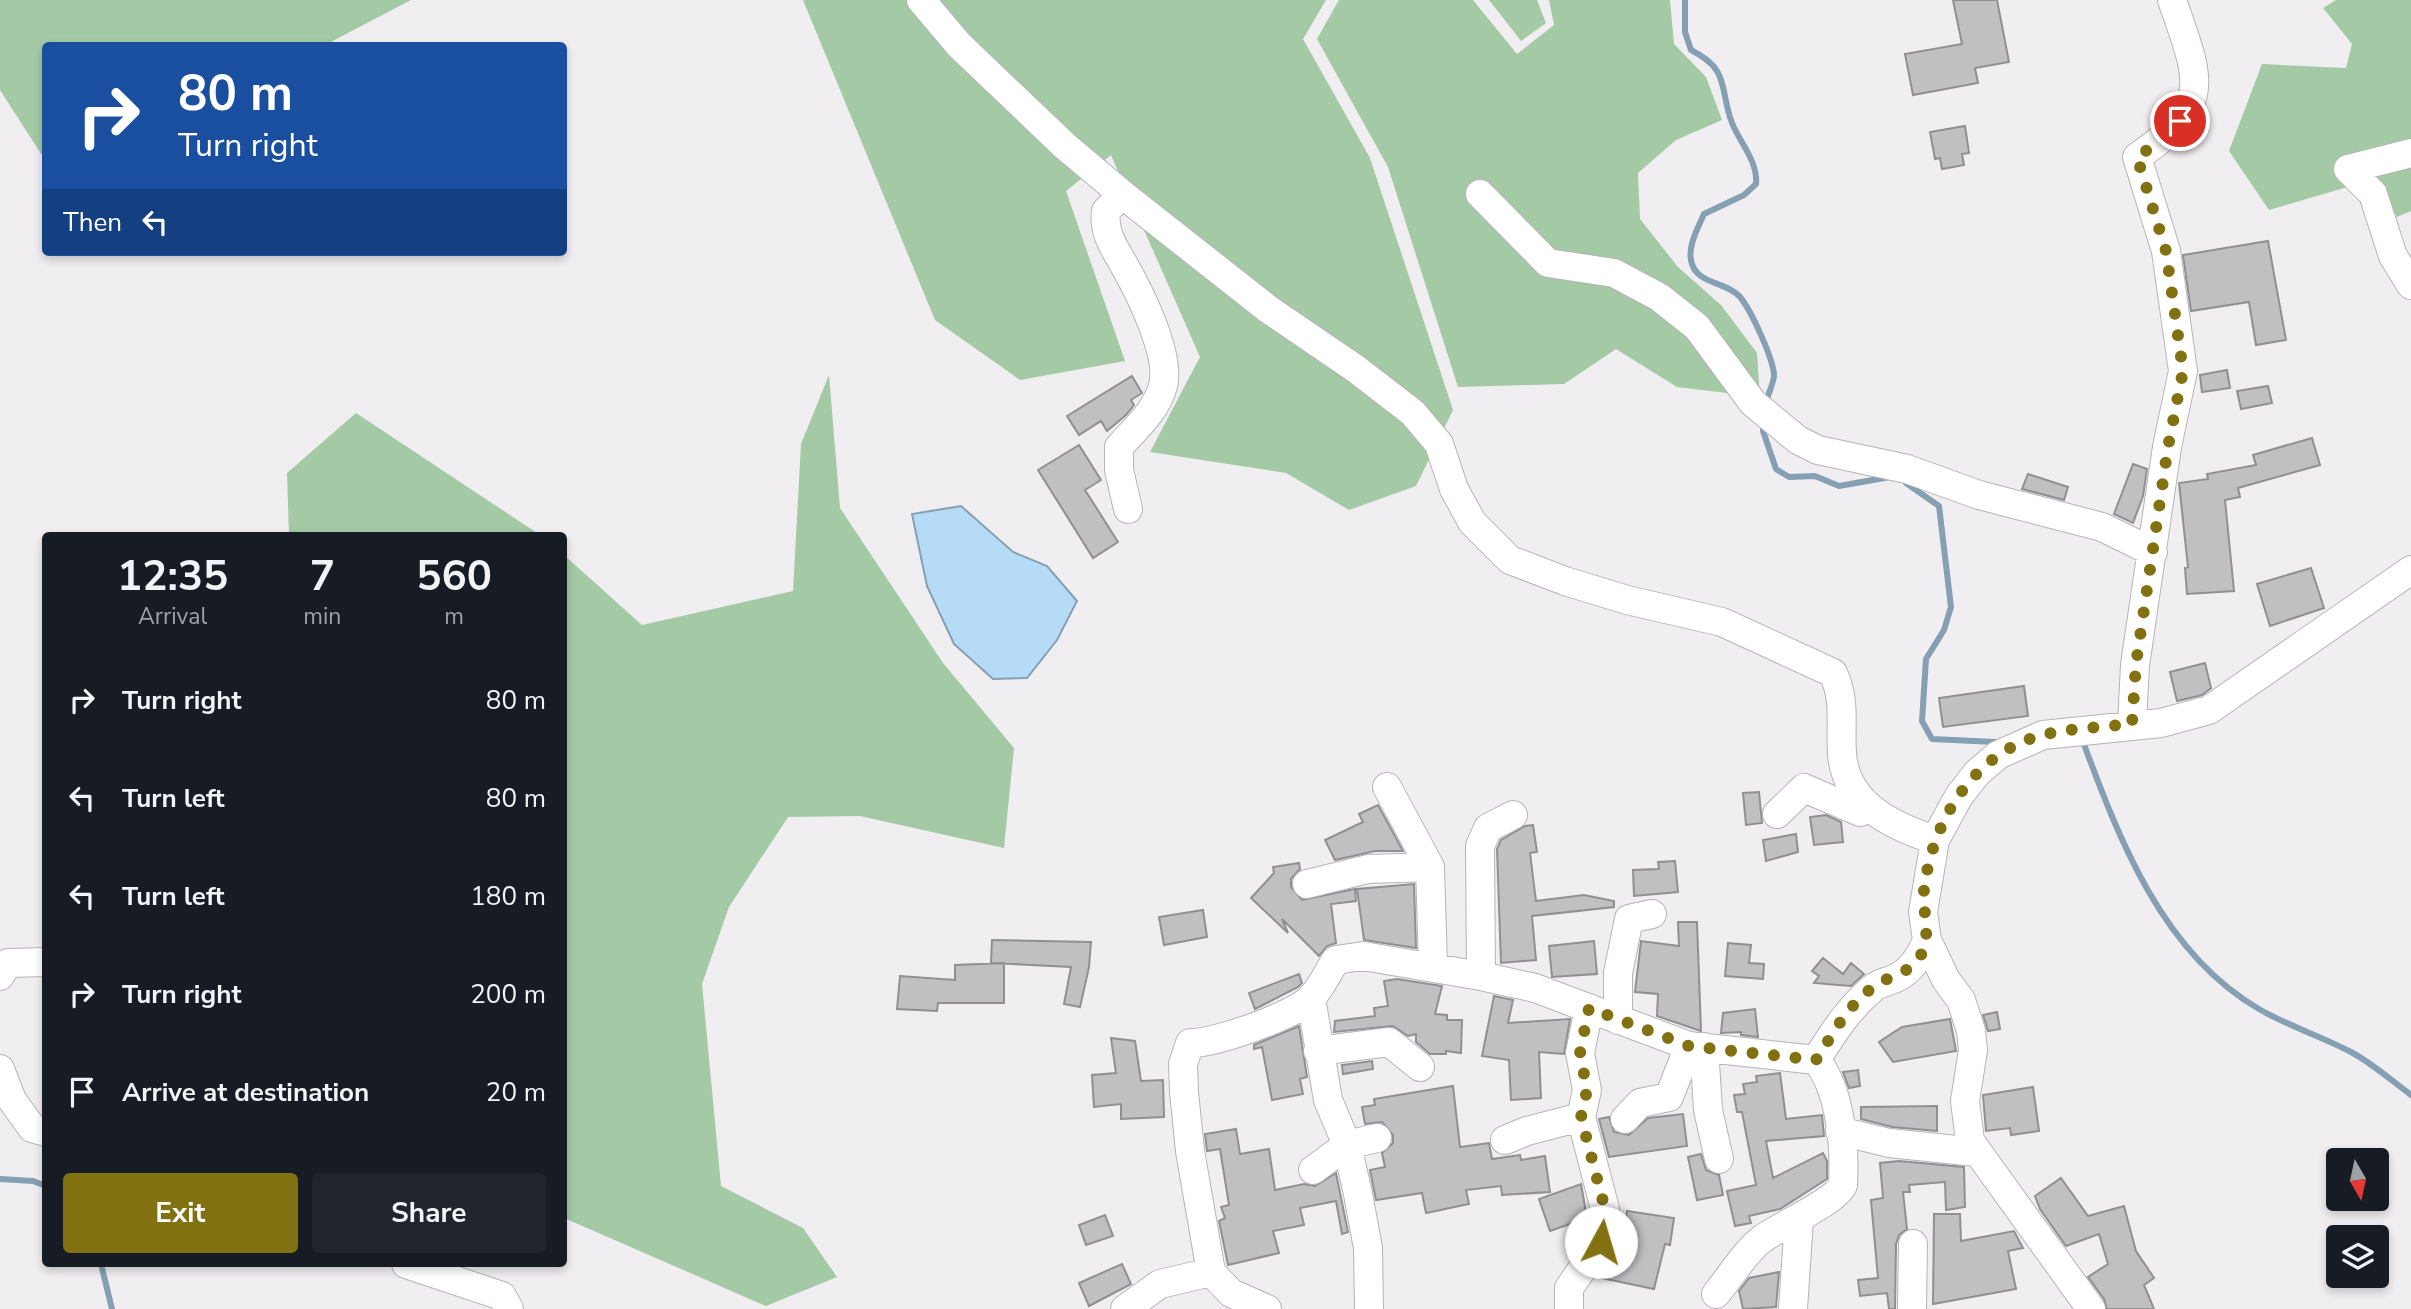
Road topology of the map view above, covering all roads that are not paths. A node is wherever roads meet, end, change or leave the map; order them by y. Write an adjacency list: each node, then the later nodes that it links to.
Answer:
1 (921, 0): 4 (street)
2 (2172, 0): 8 (street)
3 (2411, 153): 6 (street)
4 (1122, 194): 7 (street); 12 (street)
5 (1480, 194): 8 (street)
6 (2411, 285)
7 (1128, 509)
8 (2153, 552): 10 (street)
9 (2411, 570): 10 (street)
10 (2132, 724): 15 (street)
11 (1387, 787): 16 (street)
12 (1870, 808): 13 (street); 15 (street)
13 (1777, 814)
14 (1513, 815): 23 (street)
15 (1935, 840): 19 (street)
16 (1430, 866): 17 (street); 21 (street)
17 (1307, 884)
18 (1652, 914): 26 (street)
19 (1927, 940): 29 (street); 39 (street)
20 (42, 962): 22 (street)
21 (1433, 967): 23 (street); 24 (street)
22 (0, 976)
23 (1481, 976): 25 (street)
24 (1311, 999): 28 (street); 45 (street)
25 (1589, 1008): 26 (street); 32 (street)
26 (1618, 1020): 27 (street)
27 (1696, 1047): 29 (street); 33 (street); 40 (street)
28 (1318, 1051): 30 (street); 38 (street)
29 (1816, 1060): 35 (street)
30 (1420, 1067)
31 (0, 1069): 34 (street)
32 (1581, 1117): 37 (street); 51 (street)
33 (1625, 1119)
34 (42, 1131)
35 (1840, 1131): 39 (street); 42 (street)
36 (1377, 1138): 38 (street)
37 (1505, 1140)
38 (1347, 1145): 41 (street); 50 (street)
39 (1976, 1152): 54 (street)
40 (1719, 1159)
41 (1313, 1170)
42 (1799, 1220): 46 (street); 52 (street)
43 (1913, 1244): 53 (street)
44 (415, 1267): 47 (street)
45 (1211, 1272): 48 (street); 49 (street)
46 (1716, 1294)
47 (509, 1309)
48 (1125, 1309)
49 (1267, 1309)
50 (1369, 1309)
51 (1569, 1309)
52 (1793, 1309)
53 (1912, 1309)
54 (2091, 1309)

